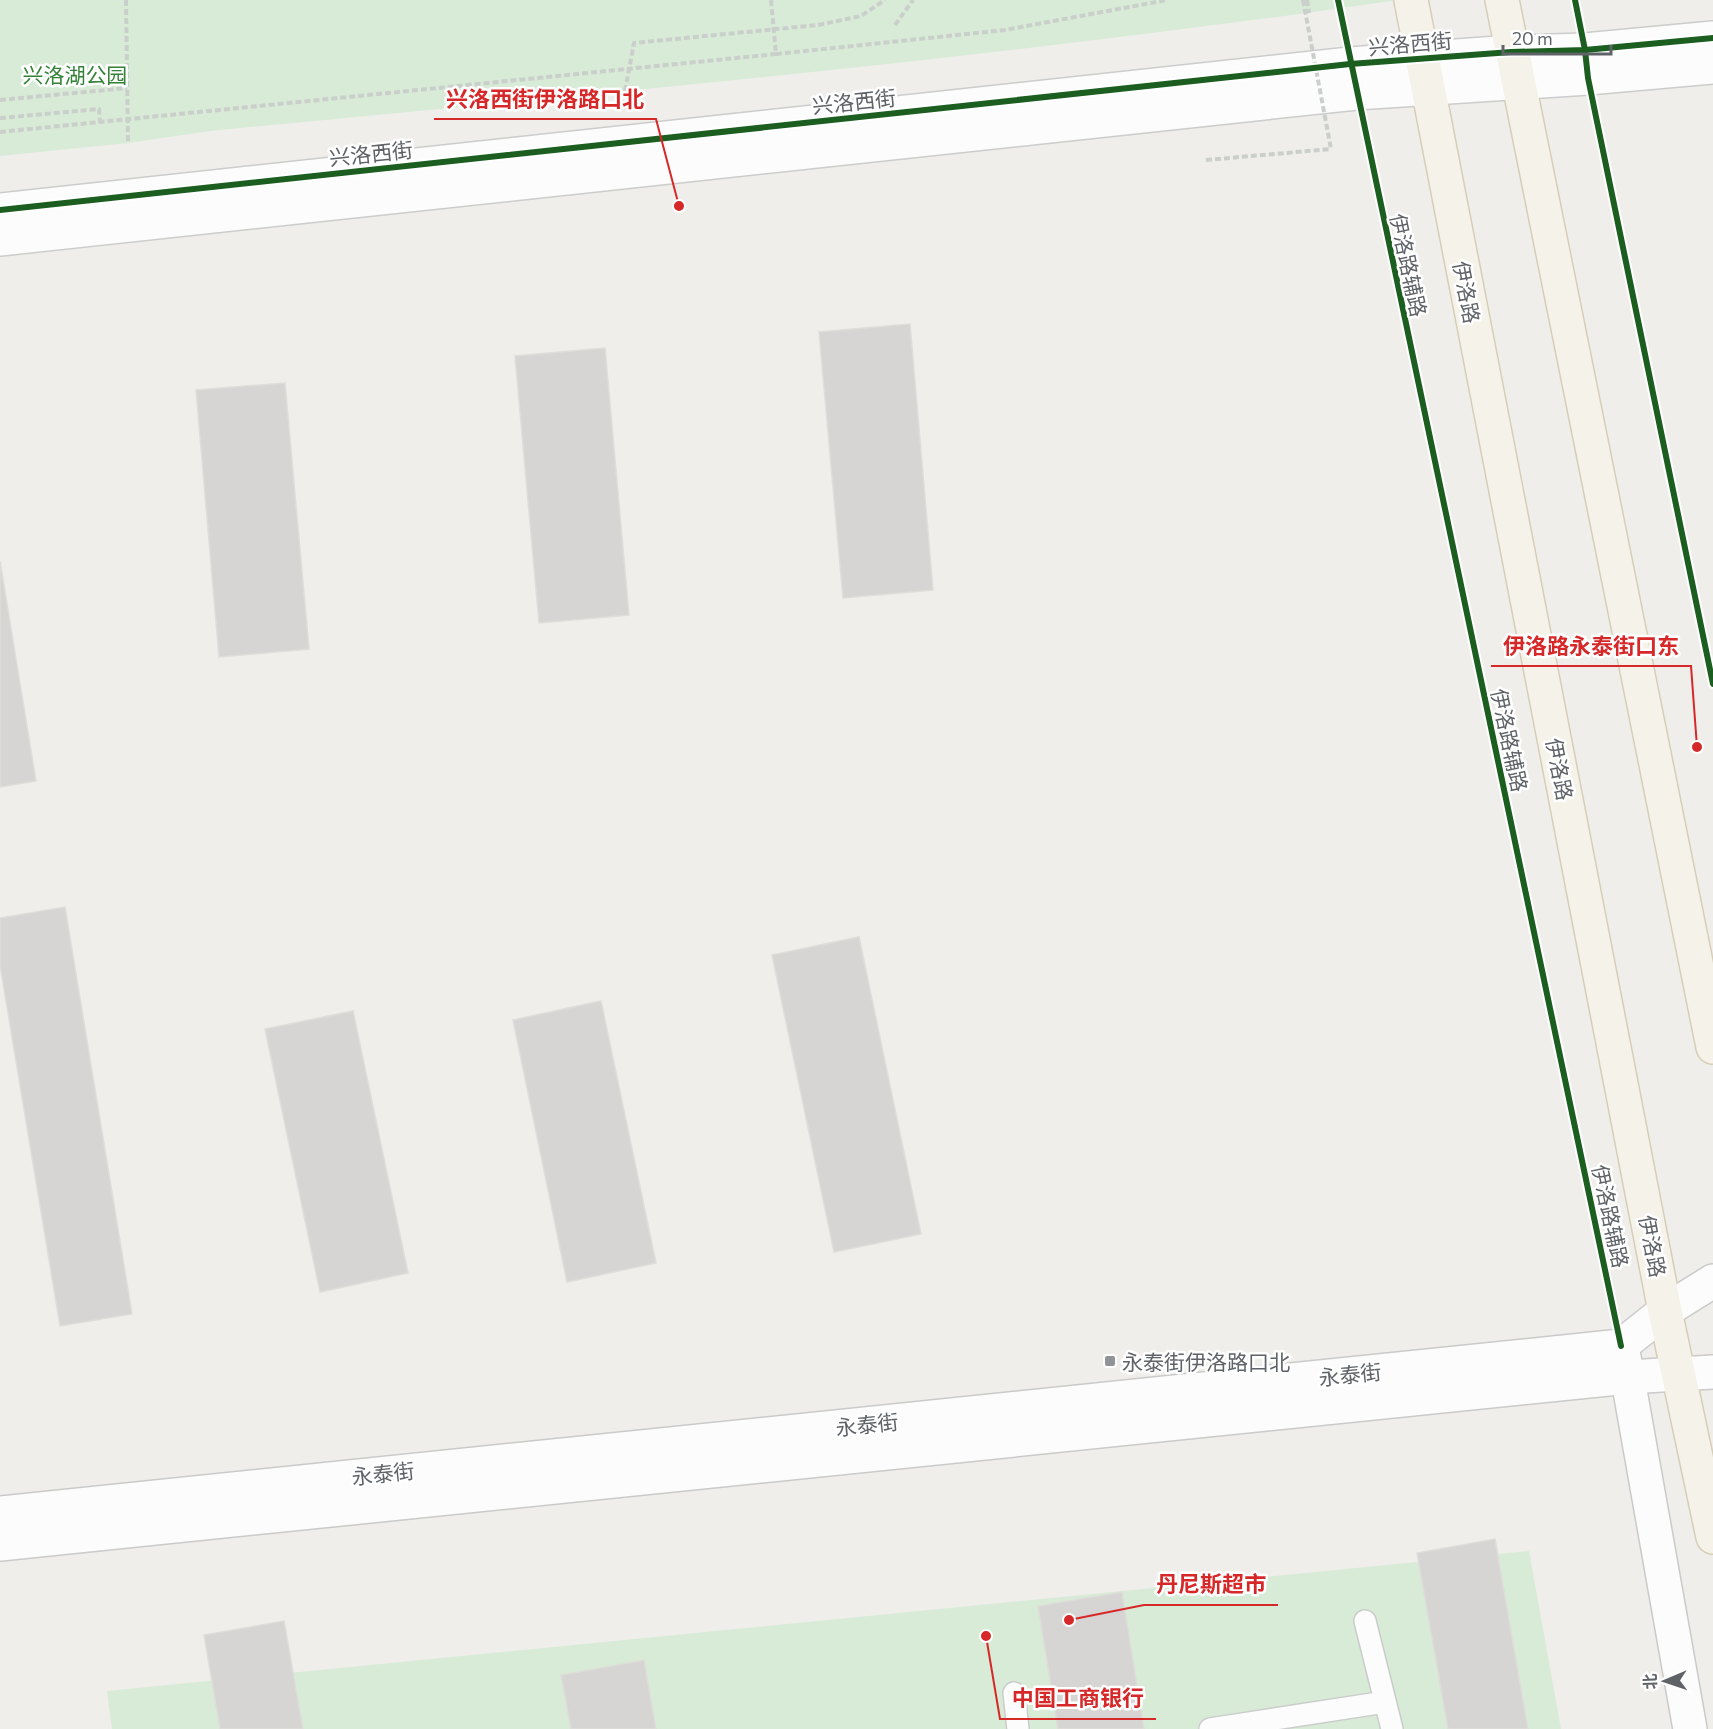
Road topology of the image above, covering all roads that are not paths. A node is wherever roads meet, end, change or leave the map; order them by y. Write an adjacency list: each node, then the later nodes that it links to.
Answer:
1 (1411, 0): 6 (main road, 伊洛路)
2 (1502, 0): 4 (main road)
3 (1713, 38): 4 (main road, 兴洛西街)
4 (1514, 67): 5 (main road, 兴洛西街); 6 (main road, 兴洛西街); 9 (main road)
5 (1713, 67)
6 (1425, 73): 7 (main road, 兴洛西街); 8 (main road, 兴洛西街); 11 (main road, 伊洛路)
7 (0, 210)
8 (0, 239)
9 (1713, 1047)
10 (1713, 1281): 11 (main road)
11 (1665, 1311): 12 (main road); 14 (main road, 伊洛路)
12 (1625, 1361): 14 (main road, 永泰街); 15 (main road, 永泰街); 17 (main road, 永泰街); 24 (main road)
13 (1713, 1372): 14 (main road, 永泰街)
14 (1678, 1374): 16 (main road, 伊洛路)
15 (0, 1513)
16 (1713, 1537)
17 (0, 1544)
18 (1365, 1621): 20 (lane)
19 (1014, 1693): 21 (lane)
20 (1385, 1702): 22 (lane); 23 (lane)
21 (1018, 1729)
22 (1210, 1729)
23 (1392, 1729)
24 (1690, 1729)

